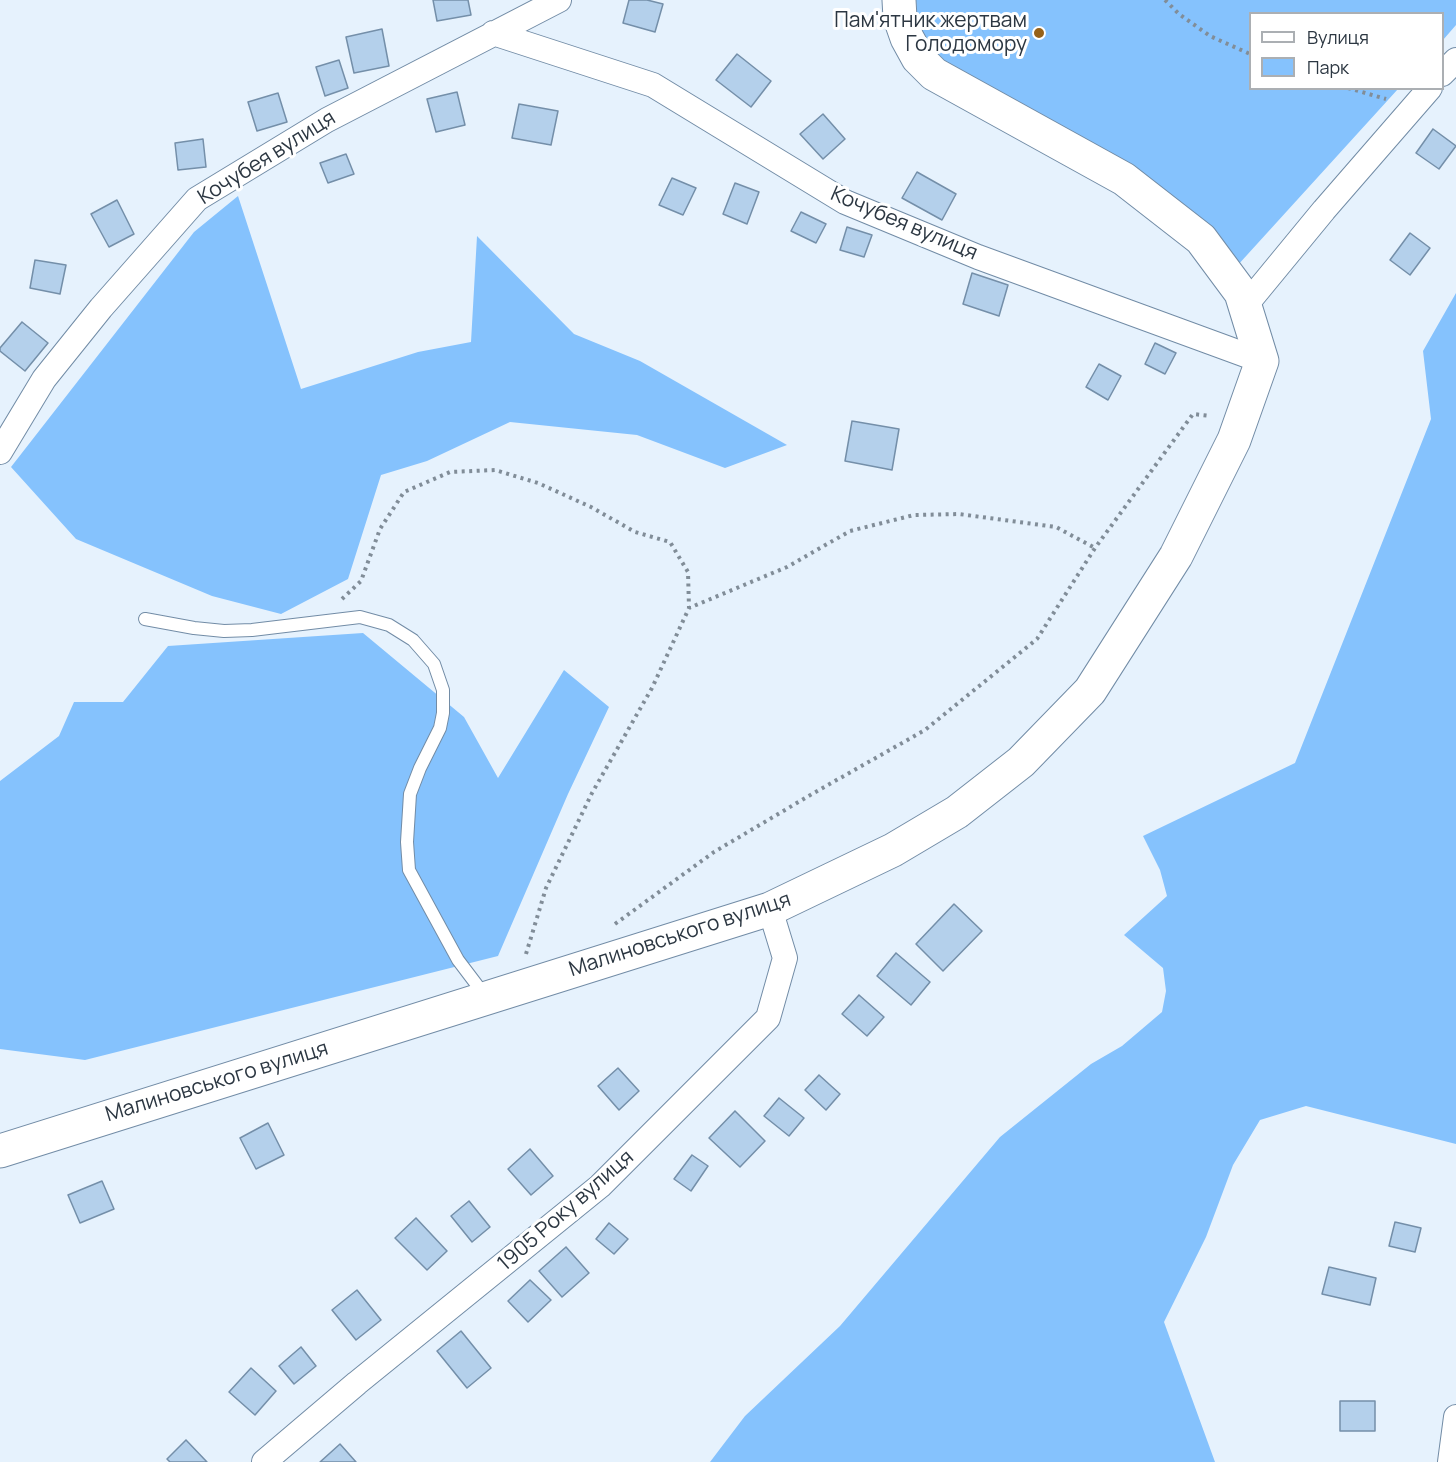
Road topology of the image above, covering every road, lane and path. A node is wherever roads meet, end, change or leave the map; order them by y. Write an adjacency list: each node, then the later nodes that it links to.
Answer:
1 (559, 0): 4 (street, Кочубея вулиця)
2 (899, 0): 11 (main road)
3 (1166, 0): 5 (path)
4 (493, 33): 12 (street, Кочубея вулиця); 14 (street, Кочубея вулиця)
5 (1249, 53)
6 (1456, 60): 7 (street)
7 (1444, 73)
8 (1354, 90): 10 (path)
9 (1428, 90): 10 (street)
10 (1412, 108): 11 (street)
11 (1245, 306): 12 (main road)
12 (1262, 361): 19 (main road, Малиновського вулиця)
13 (1193, 414): 15 (path)
14 (0, 452)
15 (1095, 548): 16 (path); 20 (path)
16 (689, 608): 18 (path); 21 (path)
17 (145, 620): 18 (lane)
18 (305, 622): 21 (lane)
19 (770, 909): 21 (main road, Малиновського вулиця); 24 (street, 1905 Року вулиця)
20 (613, 925)
21 (501, 993): 22 (main road, Малиновського вулиця)
22 (0, 1150)
23 (1456, 1417): 25 (street)
24 (264, 1462)
25 (1450, 1462)

